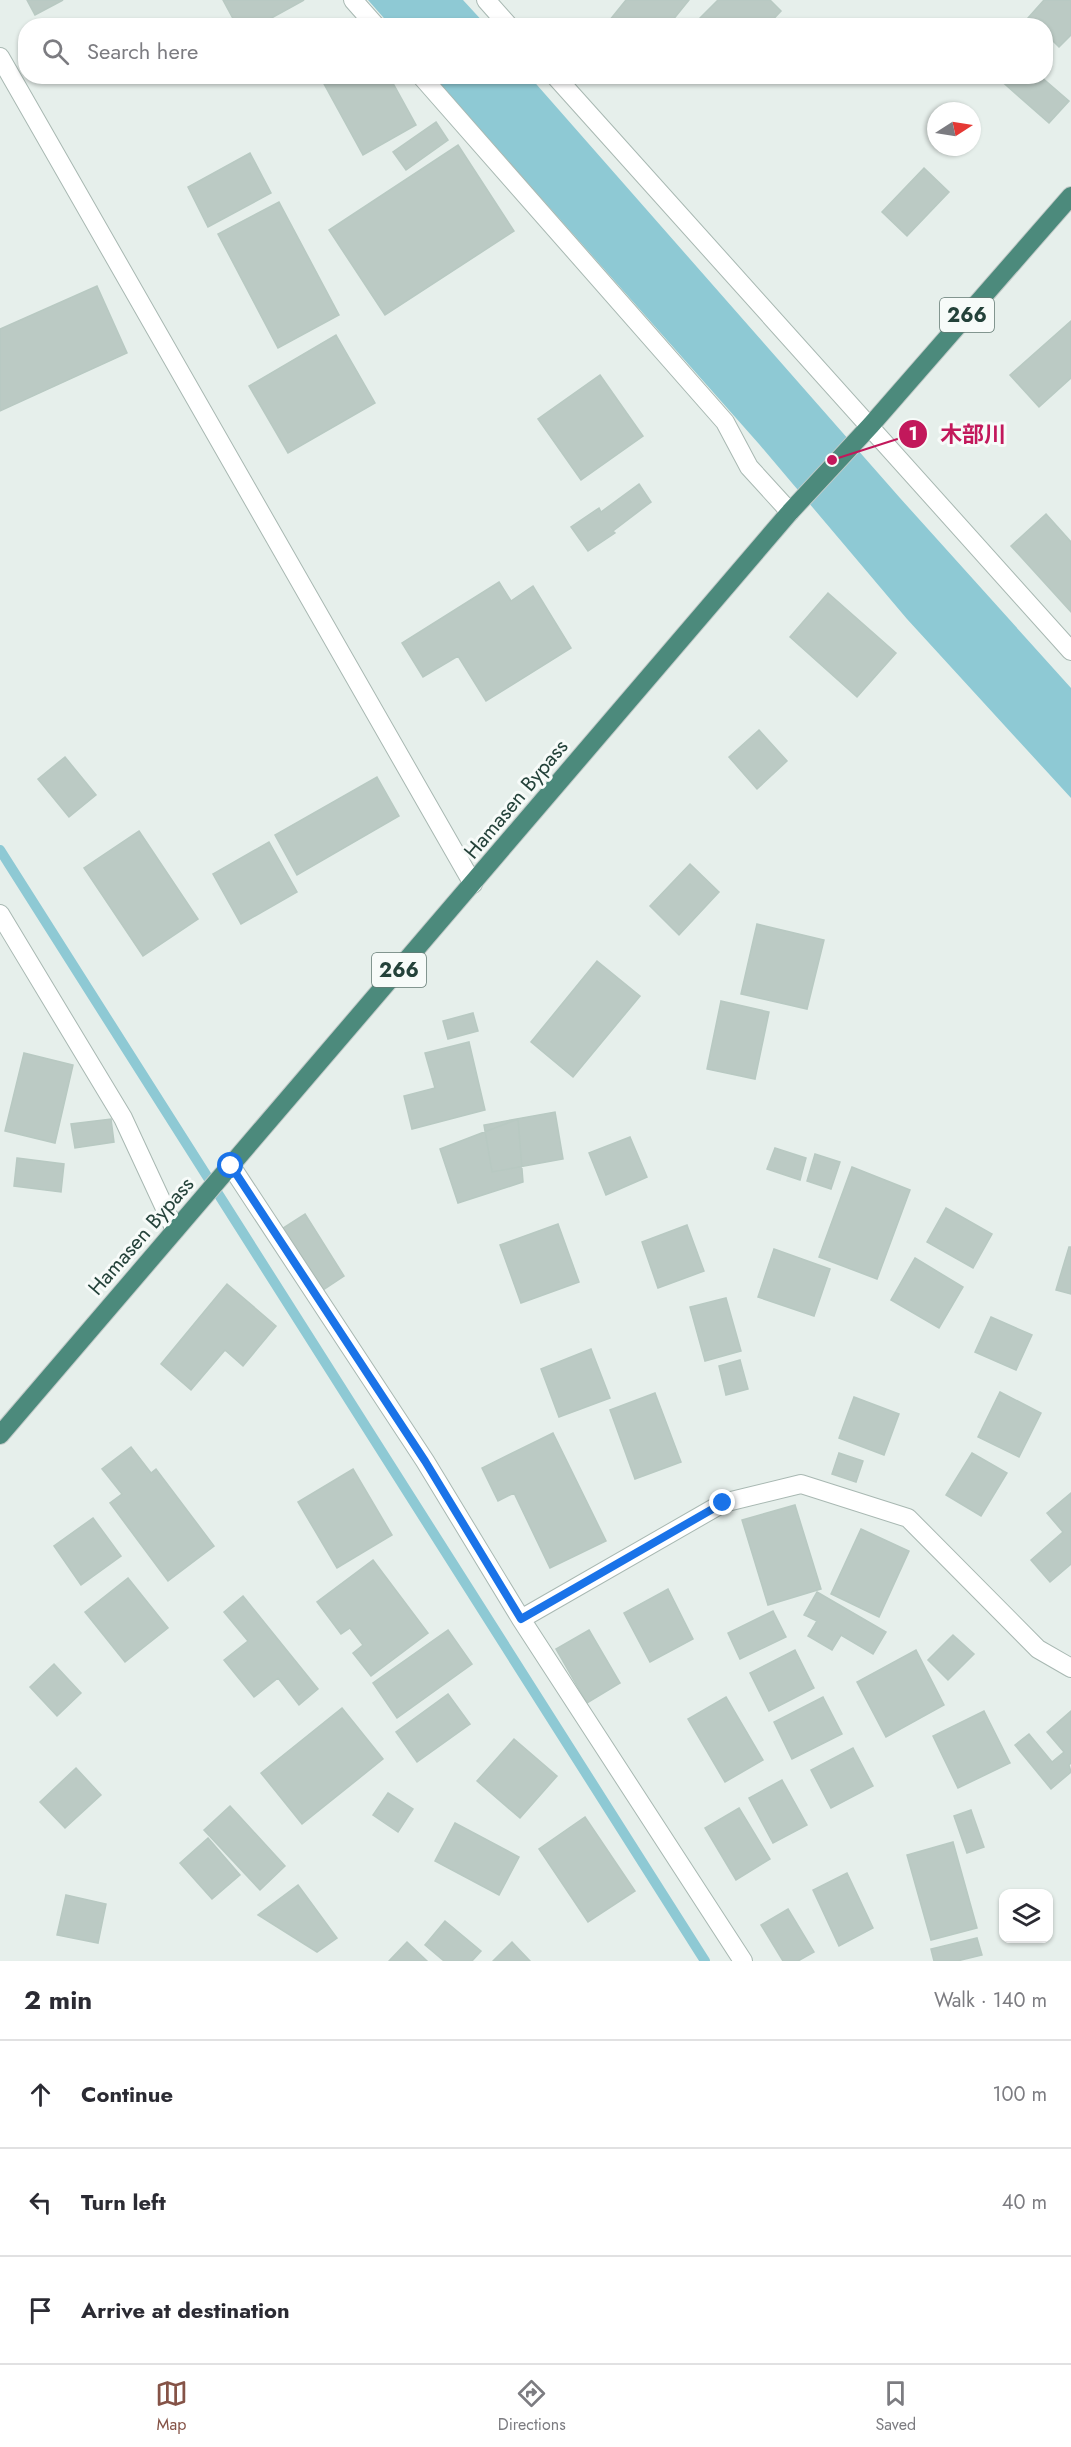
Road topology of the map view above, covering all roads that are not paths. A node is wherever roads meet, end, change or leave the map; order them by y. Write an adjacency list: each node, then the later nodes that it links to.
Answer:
1 (353, 0): 3 (street)
2 (486, 0): 4 (street)
3 (369, 18)
4 (502, 18)
5 (0, 57): 12 (street)
6 (428, 84): 10 (street)
7 (562, 84): 9 (street)
8 (1071, 196): 9 (highway, Hamasen Bypass / 266)
9 (867, 429): 10 (highway, Hamasen Bypass / 266); 11 (street)
10 (794, 508): 12 (highway, Hamasen Bypass / 266)
11 (1071, 651)
12 (473, 884): 14 (highway, Hamasen Bypass / 266)
13 (0, 914): 15 (street)
14 (231, 1166): 15 (highway, Hamasen Bypass / 266); 17 (street)
15 (176, 1230): 16 (highway, Hamasen Bypass / 266)
16 (0, 1435)
17 (521, 1619): 18 (street); 19 (street)
18 (1071, 1668)
19 (743, 1961)

